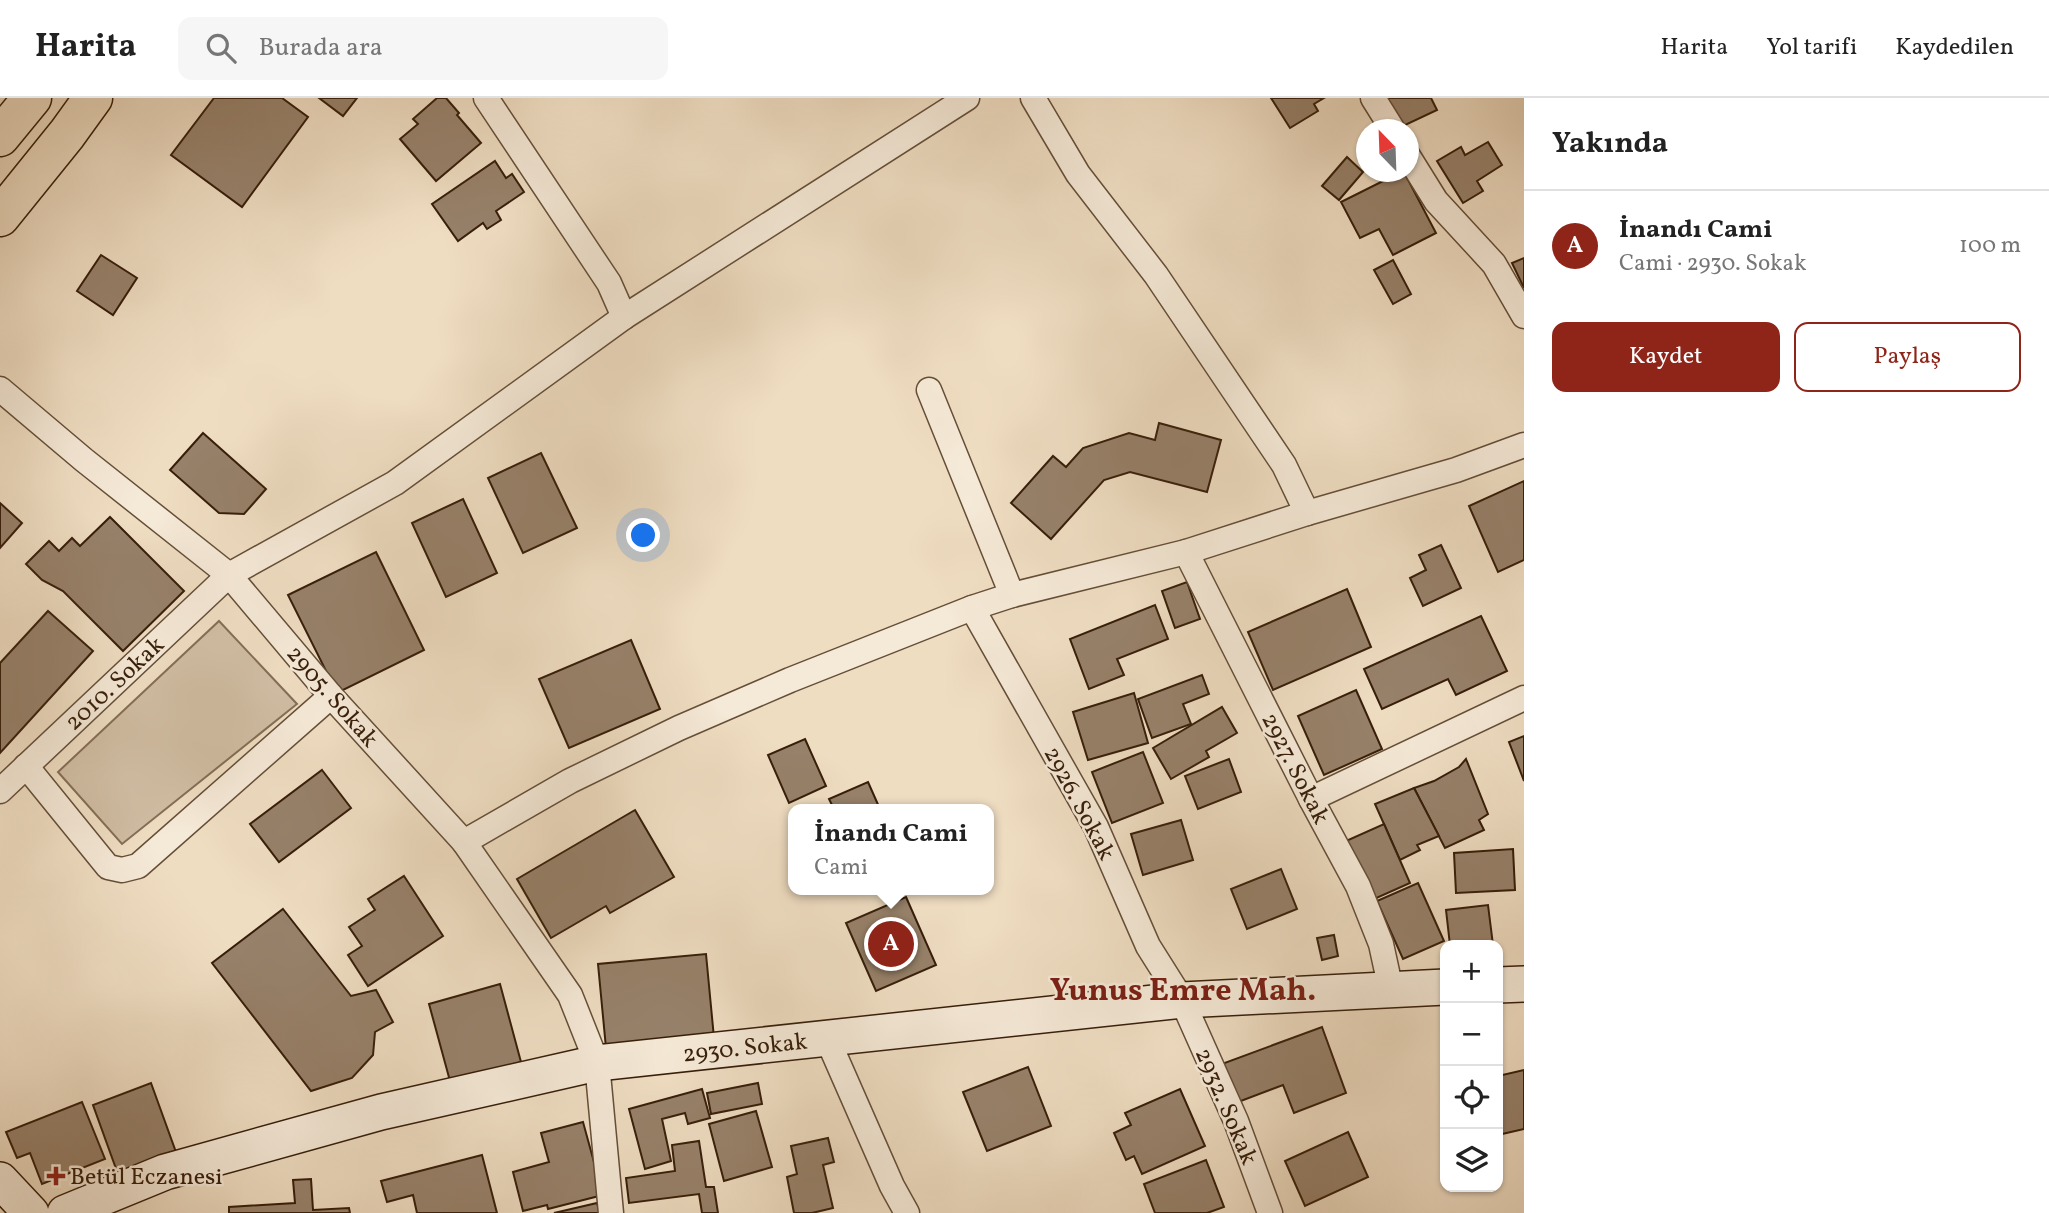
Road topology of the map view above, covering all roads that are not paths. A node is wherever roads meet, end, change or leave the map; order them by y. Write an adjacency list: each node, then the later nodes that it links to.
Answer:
1 (93, 98): 10 (highway)
2 (486, 98): 12 (street)
3 (967, 98): 12 (street, 2010. Sokak)
4 (1033, 98): 16 (street)
5 (1373, 98): 7 (street)
6 (27, 100): 8 (highway)
7 (1386, 119)
8 (0, 137)
9 (1419, 173): 11 (street)
10 (0, 216)
11 (1524, 316)
12 (624, 317): 18 (street, 2010. Sokak)
13 (0, 389): 18 (street, 2905. Sokak)
14 (929, 390): 19 (street)
15 (1524, 445): 16 (street)
16 (1307, 513): 17 (street)
17 (1186, 552): 19 (street); 25 (street, 2927. Sokak)
18 (229, 575): 21 (street, 2905. Sokak); 23 (street, 2010. Sokak)
19 (1012, 595): 20 (street)
20 (972, 608): 26 (street); 31 (street, 2926. Sokak)
21 (331, 696): 23 (street); 26 (street, 2905. Sokak)
22 (1524, 698): 25 (street)
23 (26, 766): 24 (street, 2010. Sokak)
24 (0, 791)
25 (1311, 799): 30 (street, 2927. Sokak)
26 (464, 842): 33 (street, 2905. Sokak)
27 (1524, 984): 28 (street)
28 (1503, 985)
29 (1440, 987): 30 (street, 2930. Sokak)
30 (1391, 990): 31 (street, 2930. Sokak)
31 (1182, 1000): 32 (street, 2930. Sokak); 39 (street, 2932. Sokak)
32 (827, 1038): 33 (street, 2930. Sokak); 38 (street)
33 (597, 1063): 36 (street, 2930. Sokak); 37 (street, 2905. Sokak)
34 (0, 1180): 35 (street)
35 (31, 1213)
36 (65, 1213)
37 (611, 1213)
38 (907, 1213)
39 (1270, 1213)

